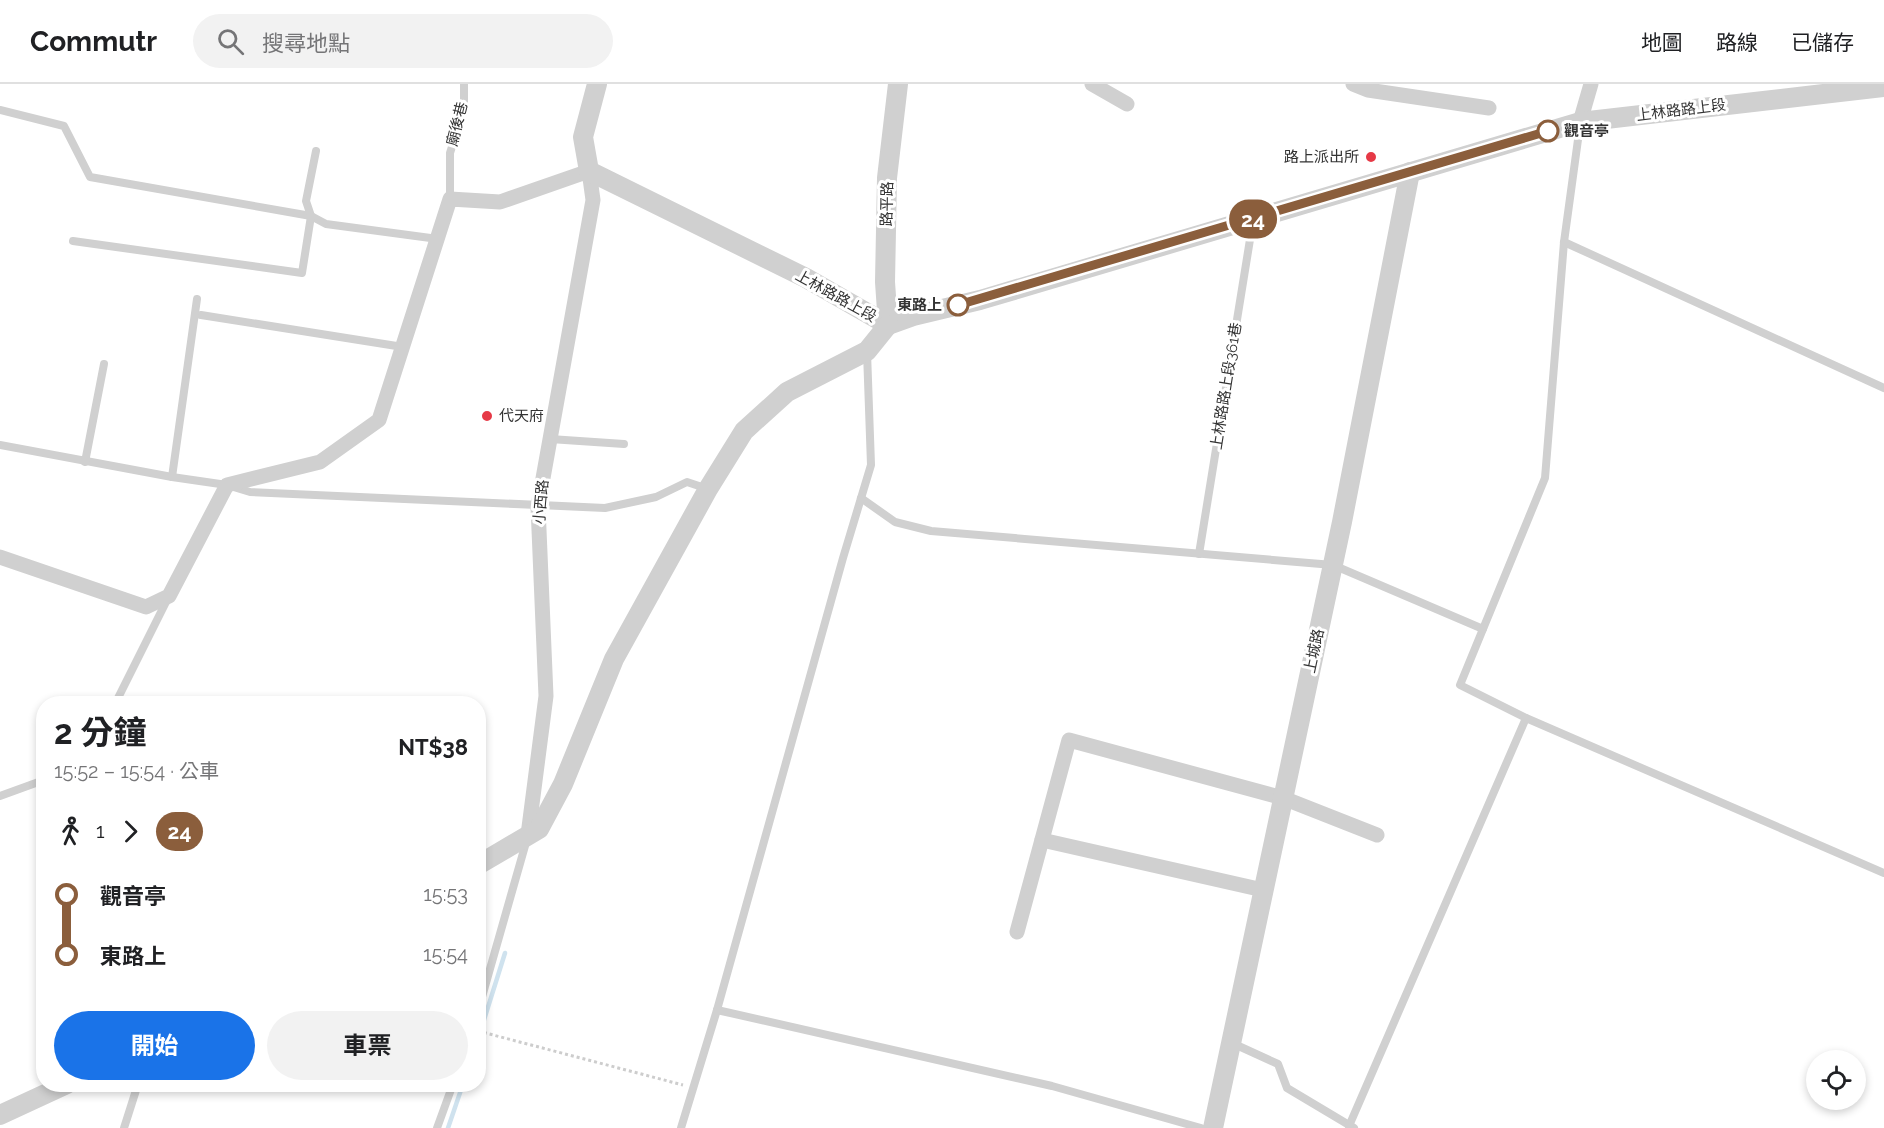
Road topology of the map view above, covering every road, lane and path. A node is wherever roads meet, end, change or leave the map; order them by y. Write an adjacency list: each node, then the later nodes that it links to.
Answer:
1 (464, 84): 15 (lane, 廟後巷)
2 (597, 84): 13 (street)
3 (898, 84): 23 (street, 路平路)
4 (1092, 84): 8 (street)
5 (1353, 84): 9 (street)
6 (1594, 86): 11 (street)
7 (1884, 87): 11 (street, 上林路路上段)
8 (1127, 104)
9 (1489, 108)
10 (0, 110): 16 (lane)
11 (1580, 122): 14 (street, 上林路路上段); 20 (lane)
12 (316, 151): 16 (lane)
13 (589, 171): 15 (street); 23 (street, 上林路路上段); 28 (street, 小西路)
14 (1410, 172): 17 (street, 上林路路上段); 39 (street, 上城路)
15 (450, 200): 18 (street)
16 (311, 216): 18 (lane); 19 (lane)
17 (1254, 219): 23 (street, 上林路路上段); 37 (lane, 上林路路上段361巷)
18 (438, 239): 24 (street)
19 (73, 241)
20 (1564, 242): 27 (lane); 41 (lane)
21 (197, 299): 32 (lane)
22 (201, 315): 24 (lane)
23 (888, 325): 25 (street)
24 (403, 347): 33 (street)
25 (867, 351): 34 (street); 35 (lane)
26 (104, 364): 31 (lane)
27 (1884, 388)
28 (550, 439): 29 (lane); 36 (street, 小西路)
29 (624, 444)
30 (0, 445): 31 (lane)
31 (86, 462): 32 (lane)
32 (172, 477): 33 (lane)
33 (227, 485): 36 (lane); 40 (street)
34 (708, 489): 36 (lane); 47 (street)
35 (861, 498): 37 (lane); 55 (lane)
36 (538, 506): 47 (street, 小西路)
37 (1199, 554): 39 (lane)
38 (0, 557): 40 (street)
39 (1333, 565): 41 (lane); 46 (street, 上城路)
40 (169, 596): 42 (lane)
41 (1483, 629): 43 (lane)
42 (119, 696)
43 (1526, 718): 51 (lane); 63 (lane)
44 (36, 783): 45 (lane)
45 (0, 796)
46 (1283, 798): 48 (street); 49 (street); 52 (street, 上城路)
47 (528, 835): 50 (street); 54 (lane)
48 (1377, 835)
49 (1042, 840): 52 (street); 53 (street)
50 (486, 860)
51 (1884, 873)
52 (1263, 890): 57 (street, 上城路)
53 (1017, 932)
54 (486, 983)
55 (717, 1010): 58 (lane); 67 (lane)
56 (486, 1033): 58 (path)
57 (1230, 1042): 63 (lane); 68 (street, 上城路)
58 (693, 1088): 66 (lane)
59 (50, 1092): 62 (street)
60 (135, 1092): 64 (lane)
61 (450, 1092): 65 (lane)
62 (0, 1115)
63 (1351, 1127)
64 (124, 1128)
65 (437, 1128)
66 (681, 1128)
67 (1201, 1128)
68 (1213, 1128)

